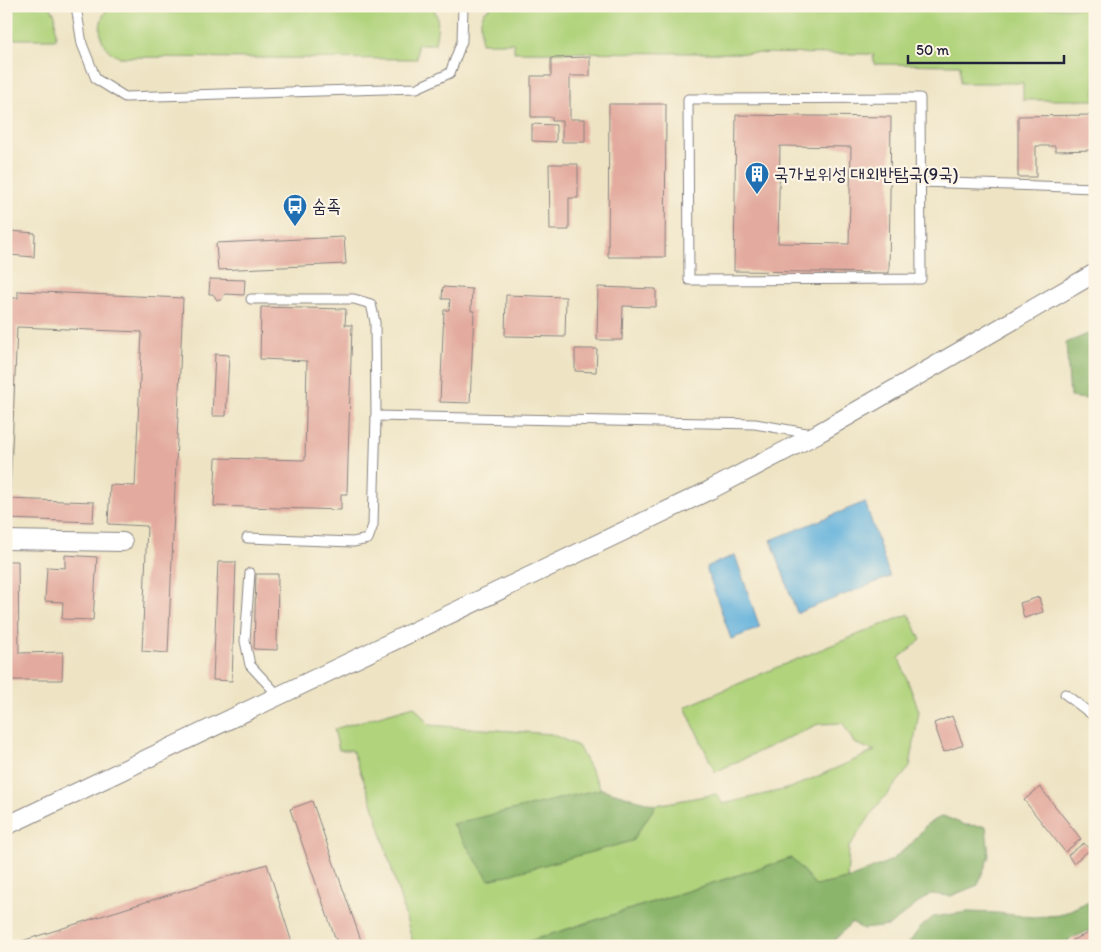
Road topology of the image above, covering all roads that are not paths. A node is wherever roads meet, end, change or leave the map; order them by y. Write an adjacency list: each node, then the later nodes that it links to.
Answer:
1 (76, 6): 2 (lane)
2 (463, 6)
3 (921, 182): 3 (lane); 4 (lane)
4 (1095, 188)
5 (1095, 273): 8 (street)
6 (251, 299): 7 (lane)
7 (376, 416): 8 (lane); 9 (lane)
8 (817, 434): 14 (street)
9 (248, 538)
10 (6, 540): 11 (street)
11 (123, 542)
12 (250, 573): 14 (lane)
13 (1065, 694): 15 (lane)
14 (278, 695): 16 (street)
15 (1095, 717)
16 (6, 826)

